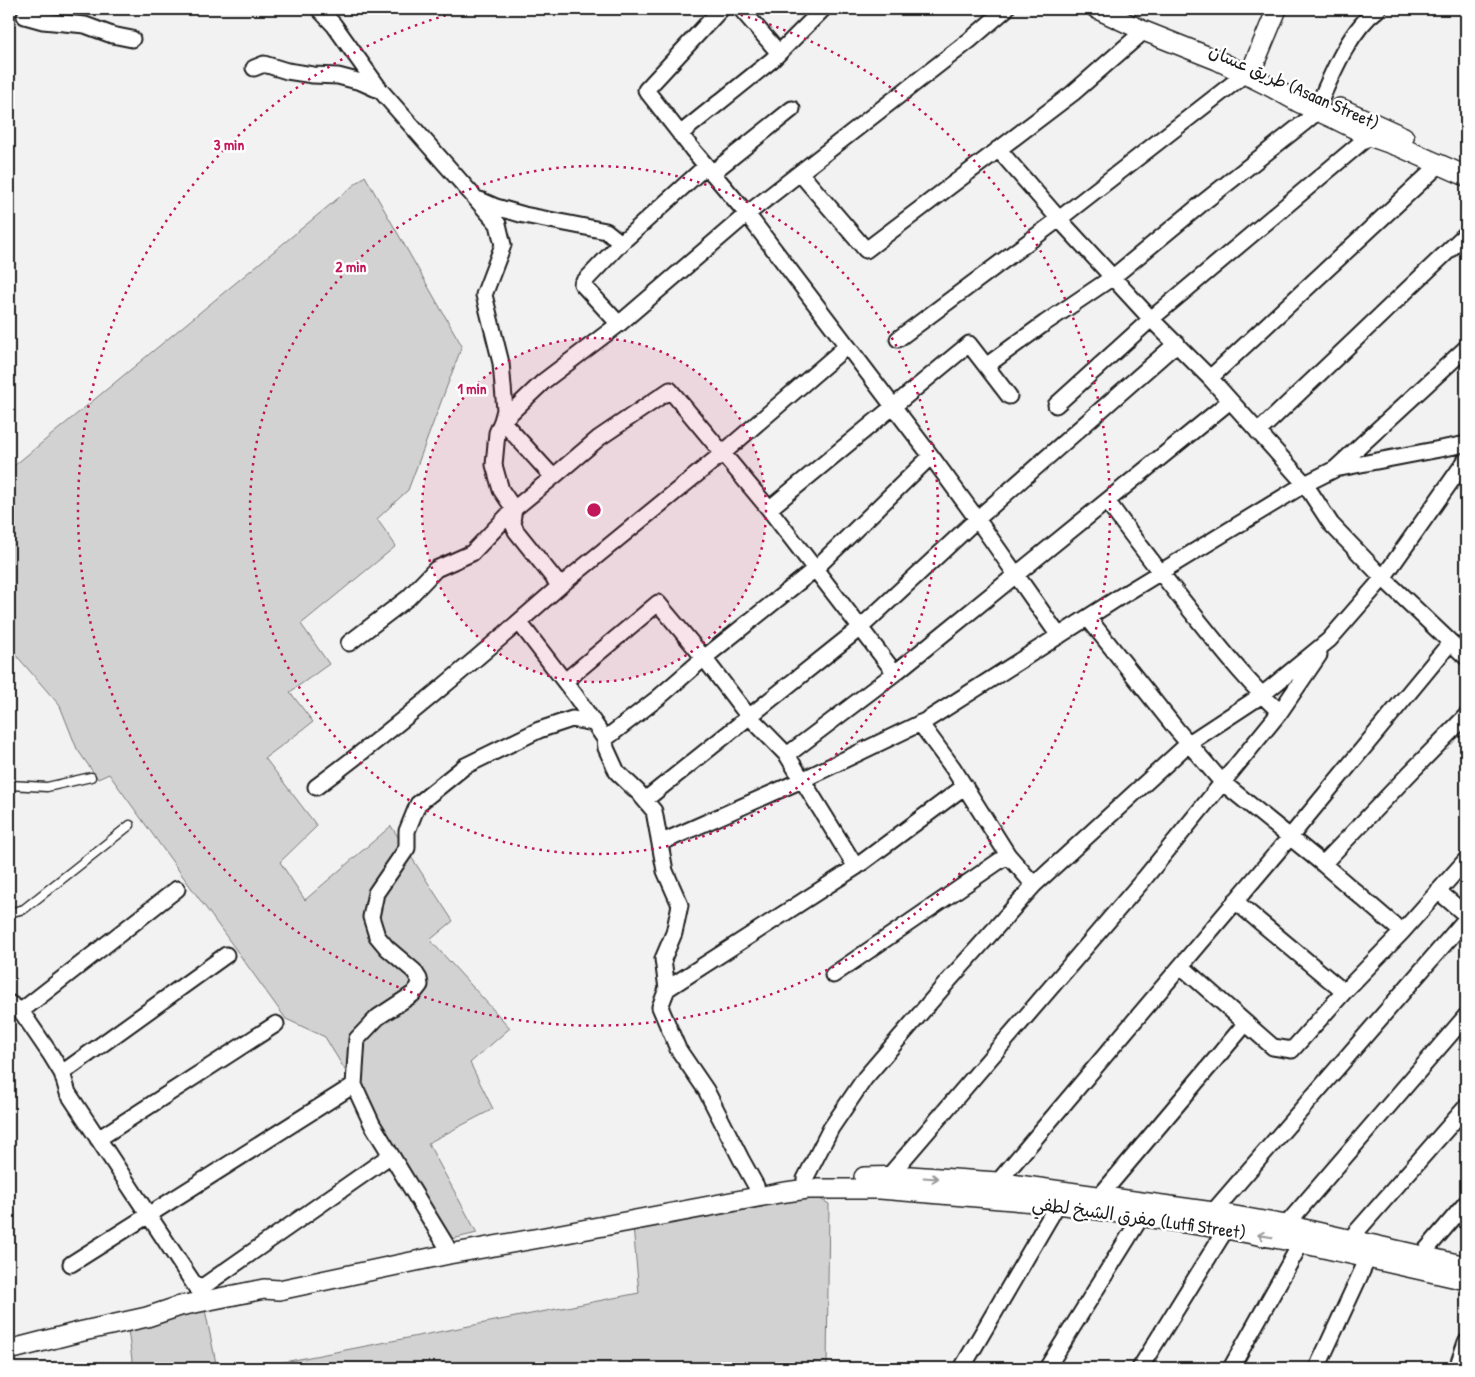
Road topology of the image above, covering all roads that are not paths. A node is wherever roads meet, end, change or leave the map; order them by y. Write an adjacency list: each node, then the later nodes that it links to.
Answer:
1 (319, 9): 16 (street)
2 (722, 9): 19 (street)
3 (741, 9): 13 (street)
4 (824, 9): 13 (street)
5 (1006, 9): 25 (street)
6 (1097, 9): 11 (street)
7 (1121, 9): 15 (street, طريق عسان (Asaan Street))
8 (1278, 9): 15 (street)
9 (1378, 9): 17 (street)
10 (25, 16): 12 (street)
11 (1144, 31): 15 (street); 21 (street)
12 (132, 39)
13 (779, 53): 19 (street)
14 (254, 68): 16 (street)
15 (1249, 72): 17 (street, طريق عسان (Asaan Street)); 29 (street)
16 (381, 91): 27 (street)
17 (1320, 105): 20 (street); 23 (street, طريق عسان (Asaan Street)); 32 (street)
18 (792, 109): 24 (street)
19 (680, 134): 24 (street)
20 (1369, 136): 22 (street); 33 (street)
21 (998, 149): 25 (street); 29 (street)
22 (1440, 164): 26 (street); 40 (street)
23 (1466, 166)
24 (709, 170): 28 (street); 31 (street)
25 (800, 173): 28 (street)
26 (1466, 176)
27 (474, 197): 31 (street); 45 (street)
28 (748, 214): 34 (street); 37 (street)
29 (1059, 219): 32 (street); 35 (street)
30 (1466, 234): 46 (street)
31 (621, 243): 34 (street)
32 (1113, 277): 33 (street); 39 (street)
33 (1152, 319): 36 (street); 43 (street)
34 (619, 324): 45 (street)
35 (898, 340)
36 (1177, 343): 40 (street); 57 (street)
37 (847, 346): 44 (street); 48 (street)
38 (1466, 348): 51 (street)
39 (986, 366): 41 (street); 44 (street)
40 (1210, 378): 42 (street)
41 (1008, 396)
42 (1230, 401): 46 (street); 54 (street)
43 (1056, 405)
44 (894, 407): 49 (street); 56 (street)
45 (502, 421): 52 (street); 55 (street)
46 (1258, 432): 53 (street)
47 (1466, 444): 51 (street)
48 (723, 453): 52 (street); 56 (street); 62 (street)
49 (931, 456): 57 (street); 58 (street)
50 (1466, 460): 61 (street)
51 (1335, 469): 53 (street)
52 (554, 477): 55 (street)
53 (1305, 484): 59 (street); 61 (street)
54 (1107, 501): 59 (street); 60 (street)
55 (514, 509): 62 (street); 68 (street)
56 (769, 509): 58 (street)
57 (977, 519): 60 (street); 65 (street)
58 (815, 569): 65 (street); 71 (street)
59 (1160, 573): 63 (street); 74 (street)
60 (1016, 575): 66 (street); 72 (street)
61 (1383, 578): 67 (street); 69 (street)
62 (560, 586): 64 (street)
63 (1088, 618): 66 (street); 81 (street)
64 (519, 622): 73 (street); 88 (street)
65 (860, 628): 72 (street); 76 (street)
66 (1058, 636): 79 (street)
67 (1329, 640): 74 (street); 75 (street)
68 (349, 643)
69 (1450, 643): 70 (street); 91 (street)
70 (1466, 657)
71 (704, 658): 73 (street); 76 (street); 80 (street)
72 (895, 673): 82 (street)
73 (564, 681): 78 (street)
74 (1262, 695): 75 (street); 81 (street)
75 (1280, 712): 85 (street)
76 (749, 716): 82 (street); 89 (street)
77 (1466, 716): 95 (street)
78 (594, 723): 80 (street); 115 (street)
79 (920, 723): 84 (street); 87 (street)
80 (605, 739): 89 (street)
81 (1188, 743): 85 (street); 97 (street)
82 (787, 755): 84 (street)
83 (92, 777): 86 (lane)
84 (802, 780): 92 (street); 96 (street)
85 (1222, 782): 91 (street); 119 (street)
86 (9, 785)
87 (964, 786): 93 (street); 96 (street)
88 (316, 787)
89 (645, 800): 92 (street)
90 (130, 825): 101 (lane)
91 (1290, 837): 95 (street); 100 (street)
92 (660, 843): 108 (street)
93 (1008, 855): 97 (street); 107 (street)
94 (1466, 860): 99 (street)
95 (1323, 864): 104 (street)
96 (856, 867): 108 (street)
97 (1034, 885): 121 (street)
98 (177, 889): 110 (street)
99 (1438, 891): 102 (street); 104 (street)
100 (1235, 901): 106 (street); 109 (street)
101 (9, 913)
102 (1466, 915)
103 (1466, 919): 128 (street)
104 (1402, 932): 109 (street)
105 (226, 956): 114 (street)
106 (1181, 966): 112 (street); 120 (street)
107 (833, 974)
108 (667, 989): 122 (street)
109 (1344, 992): 112 (street)
110 (15, 1007): 114 (street)
111 (1466, 1016): 130 (street)
112 (1246, 1023): 125 (street)
113 (276, 1024): 117 (street)
114 (62, 1072): 117 (street)
115 (354, 1085): 118 (street); 129 (street)
116 (1466, 1107): 133 (street)
117 (98, 1139): 129 (street)
118 (391, 1155): 134 (street); 140 (street)
119 (889, 1176): 120 (street, one-way to 120); 121 (street)
120 (997, 1182): 123 (street); 124 (street)
121 (806, 1184): 122 (street); 123 (street, مفرق الشيخ لطفي (Lutfi Street)); 134 (street)
122 (756, 1186): 134 (street)
123 (986, 1198): 124 (street, مفرق الشيخ لطفي (Lutfi Street))
124 (1062, 1198): 125 (street, مفرق الشيخ لطفي (Lutfi Street)); 143 (street)
125 (1094, 1203): 127 (street, مفرق الشيخ لطفي (Lutfi Street))
126 (1466, 1203): 136 (street)
127 (1146, 1210): 128 (street); 131 (street, مفرق الشيخ لطفي (Lutfi Street)); 144 (street)
128 (1212, 1212): 130 (street)
129 (149, 1215): 137 (street); 140 (street)
130 (1286, 1225): 132 (street)
131 (1226, 1229): 132 (street, مفرق الشيخ لطفي (Lutfi Street), one-way to 131); 145 (street)
132 (1305, 1236): 133 (street, مفرق الشيخ لطفي (Lutfi Street)); 146 (street)
133 (1344, 1246): 135 (street, مفرق الشيخ لطفي (Lutfi Street))
134 (448, 1249): 140 (street)
135 (1371, 1252): 136 (street, مفرق الشيخ لطفي (Lutfi Street)); 147 (street)
136 (1416, 1262): 138 (street); 139 (street, مفرق الشيخ لطفي (Lutfi Street))
137 (71, 1264)
138 (1466, 1266)
139 (1466, 1280)
140 (201, 1295): 142 (street)
141 (1466, 1342): 148 (street)
142 (9, 1350)
143 (962, 1368)
144 (1047, 1368)
145 (1140, 1368)
146 (1231, 1368)
147 (1317, 1368)
148 (1457, 1368)

